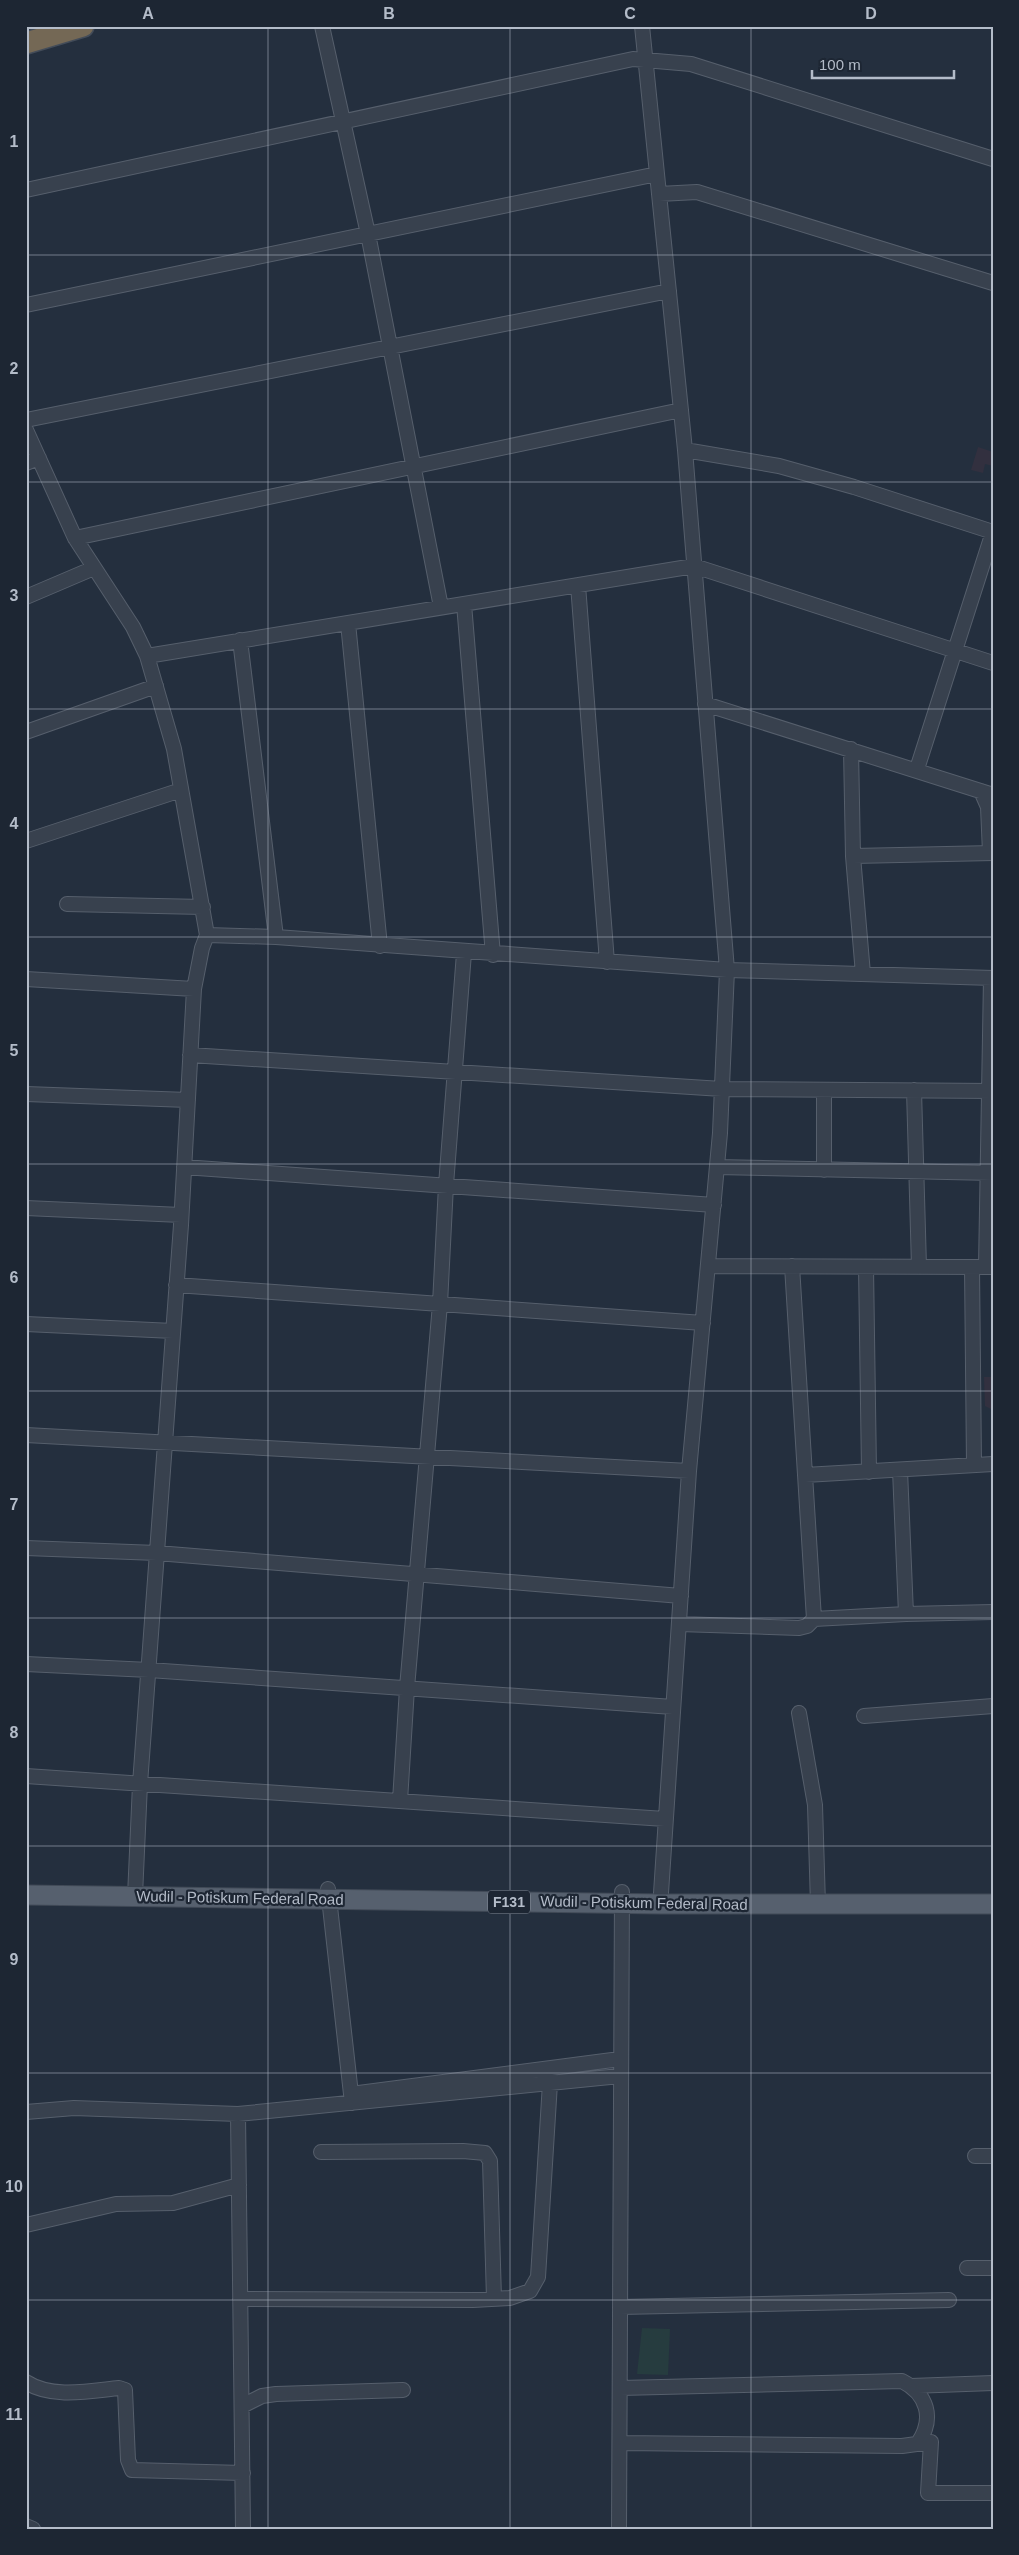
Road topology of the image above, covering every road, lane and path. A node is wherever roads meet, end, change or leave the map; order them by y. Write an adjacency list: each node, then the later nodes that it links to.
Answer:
1 (83, 26): 4 (highway)
2 (322, 26): 6 (street)
3 (642, 26): 5 (street)
4 (26, 43)
5 (645, 60): 6 (street); 7 (street); 8 (street)
6 (342, 122): 9 (street); 11 (street)
7 (993, 159)
8 (657, 174): 10 (street); 11 (street)
9 (26, 190)
10 (659, 194): 12 (street); 13 (street)
11 (368, 234): 14 (street); 15 (street)
12 (993, 283)
13 (669, 290): 15 (street); 16 (street)
14 (26, 305)
15 (390, 347): 17 (street); 21 (street)
16 (681, 410): 19 (street); 21 (street)
17 (26, 420)
18 (26, 430): 20 (street)
19 (685, 450): 22 (street); 24 (street)
20 (32, 460): 23 (street)
21 (415, 466): 23 (street); 29 (street)
22 (993, 532): 32 (street)
23 (75, 538): 25 (street)
24 (694, 566): 26 (street); 32 (street); 36 (street)
25 (94, 568): 27 (street); 33 (street)
26 (578, 585): 28 (street); 52 (street)
27 (26, 597)
28 (464, 604): 29 (street); 51 (street)
29 (441, 607): 30 (street)
30 (348, 622): 31 (street); 49 (street)
31 (240, 640): 33 (street); 48 (street)
32 (956, 650): 34 (street); 39 (street)
33 (147, 656): 35 (street)
34 (993, 663)
35 (156, 686): 37 (street); 40 (street)
36 (706, 704): 38 (street); 53 (street)
37 (26, 732)
38 (851, 749): 39 (street); 44 (street)
39 (917, 769): 41 (street)
40 (181, 790): 42 (street); 46 (street)
41 (987, 793): 43 (street)
42 (26, 841)
43 (991, 853): 44 (street)
44 (853, 856): 54 (street)
45 (67, 904): 46 (street)
46 (202, 907): 47 (street)
47 (207, 935): 48 (street); 57 (street)
48 (276, 937): 49 (street)
49 (380, 946): 50 (street)
50 (464, 953): 51 (street); 59 (street)
51 (493, 955): 52 (street)
52 (607, 962): 53 (street)
53 (727, 970): 54 (street); 60 (street)
54 (863, 974): 55 (street)
55 (992, 978): 63 (street)
56 (26, 979): 57 (street)
57 (194, 989): 58 (street)
58 (190, 1056): 59 (street); 65 (street)
59 (455, 1072): 60 (street); 71 (street)
60 (722, 1089): 61 (street); 67 (street)
61 (824, 1090): 62 (street); 68 (street)
62 (914, 1090): 63 (street); 69 (street)
63 (991, 1091): 70 (street)
64 (26, 1094): 65 (street)
65 (188, 1100): 66 (street)
66 (184, 1167): 71 (street); 74 (street)
67 (717, 1167): 68 (street); 72 (street)
68 (824, 1170): 69 (street)
69 (916, 1171): 70 (street); 78 (street)
70 (990, 1173): 80 (street)
71 (446, 1186): 72 (street); 82 (street)
72 (714, 1205): 75 (street)
73 (26, 1208): 74 (street)
74 (181, 1215): 81 (street)
75 (708, 1266): 76 (street); 83 (street)
76 (792, 1266): 77 (street); 94 (street)
77 (866, 1267): 78 (street); 93 (street)
78 (920, 1267): 79 (street)
79 (972, 1267): 80 (street); 90 (street)
80 (990, 1267)
81 (176, 1285): 82 (street); 85 (street)
82 (440, 1304): 83 (street); 88 (street)
83 (703, 1323): 92 (street)
84 (26, 1324): 85 (street)
85 (173, 1331): 87 (street)
86 (26, 1434): 87 (street)
87 (165, 1443): 88 (street); 96 (street)
88 (427, 1457): 92 (street); 97 (street)
89 (993, 1464): 90 (street)
90 (974, 1465): 91 (street)
91 (900, 1470): 93 (street); 100 (street)
92 (690, 1471): 98 (street)
93 (869, 1472): 94 (street)
94 (805, 1476): 101 (street)
95 (26, 1548): 96 (street)
96 (157, 1553): 97 (street); 104 (street)
97 (417, 1574): 98 (street); 105 (street)
98 (681, 1596): 102 (street)
99 (993, 1612): 100 (street)
100 (906, 1614): 101 (street)
101 (814, 1619): 102 (street)
102 (679, 1624): 107 (street)
103 (26, 1664): 104 (street)
104 (149, 1670): 105 (street); 111 (street)
105 (407, 1688): 107 (street); 112 (street)
106 (993, 1706): 109 (street)
107 (673, 1707): 113 (street)
108 (799, 1713): 121 (street)
109 (864, 1716)
110 (26, 1776): 111 (street)
111 (140, 1784): 112 (street); 115 (street)
112 (400, 1801): 113 (street)
113 (665, 1819): 116 (street)
114 (26, 1884): 115 (main road, Wudil - Potiskum Federal Road / F131)
115 (135, 1890): 118 (main road, Wudil - Potiskum Federal Road / F131); 119 (main road, Wudil - Potiskum Federal Road / F131)
116 (661, 1893): 120 (main road, Wudil - Potiskum Federal Road / F131); 121 (main road, Wudil - Potiskum Federal Road / F131)
117 (993, 1893): 121 (main road, Wudil - Potiskum Federal Road / F131)
118 (26, 1895)
119 (333, 1895): 120 (main road, Wudil - Potiskum Federal Road / F131); 127 (street)
120 (622, 1897): 121 (main road, Wudil - Potiskum Federal Road / F131); 123 (street)
121 (818, 1900): 122 (main road, Wudil - Potiskum Federal Road / F131)
122 (993, 1904)
123 (620, 2059): 124 (street); 125 (street)
124 (549, 2069): 126 (street); 127 (street)
125 (620, 2076): 126 (street); 140 (street)
126 (550, 2084): 127 (street); 138 (street)
127 (356, 2098): 129 (street)
128 (26, 2112): 129 (street)
129 (238, 2114): 133 (street)
130 (321, 2152): 138 (street)
131 (975, 2156): 132 (street)
132 (993, 2156)
133 (239, 2185): 134 (street); 137 (street)
134 (26, 2225)
135 (967, 2268): 136 (street)
136 (993, 2268)
137 (240, 2299): 138 (street); 146 (street)
138 (494, 2299)
139 (949, 2300): 140 (street)
140 (620, 2307): 144 (street)
141 (26, 2382): 149 (street)
142 (993, 2383): 143 (street)
143 (911, 2386): 144 (street); 147 (street)
144 (620, 2388): 148 (street)
145 (403, 2390): 146 (street)
146 (242, 2406): 149 (street)
147 (918, 2443): 148 (street); 150 (street)
148 (620, 2444): 154 (street)
149 (243, 2473): 153 (street)
150 (993, 2493)
151 (26, 2526): 152 (street)
152 (33, 2529)
153 (243, 2529)
154 (620, 2529)

